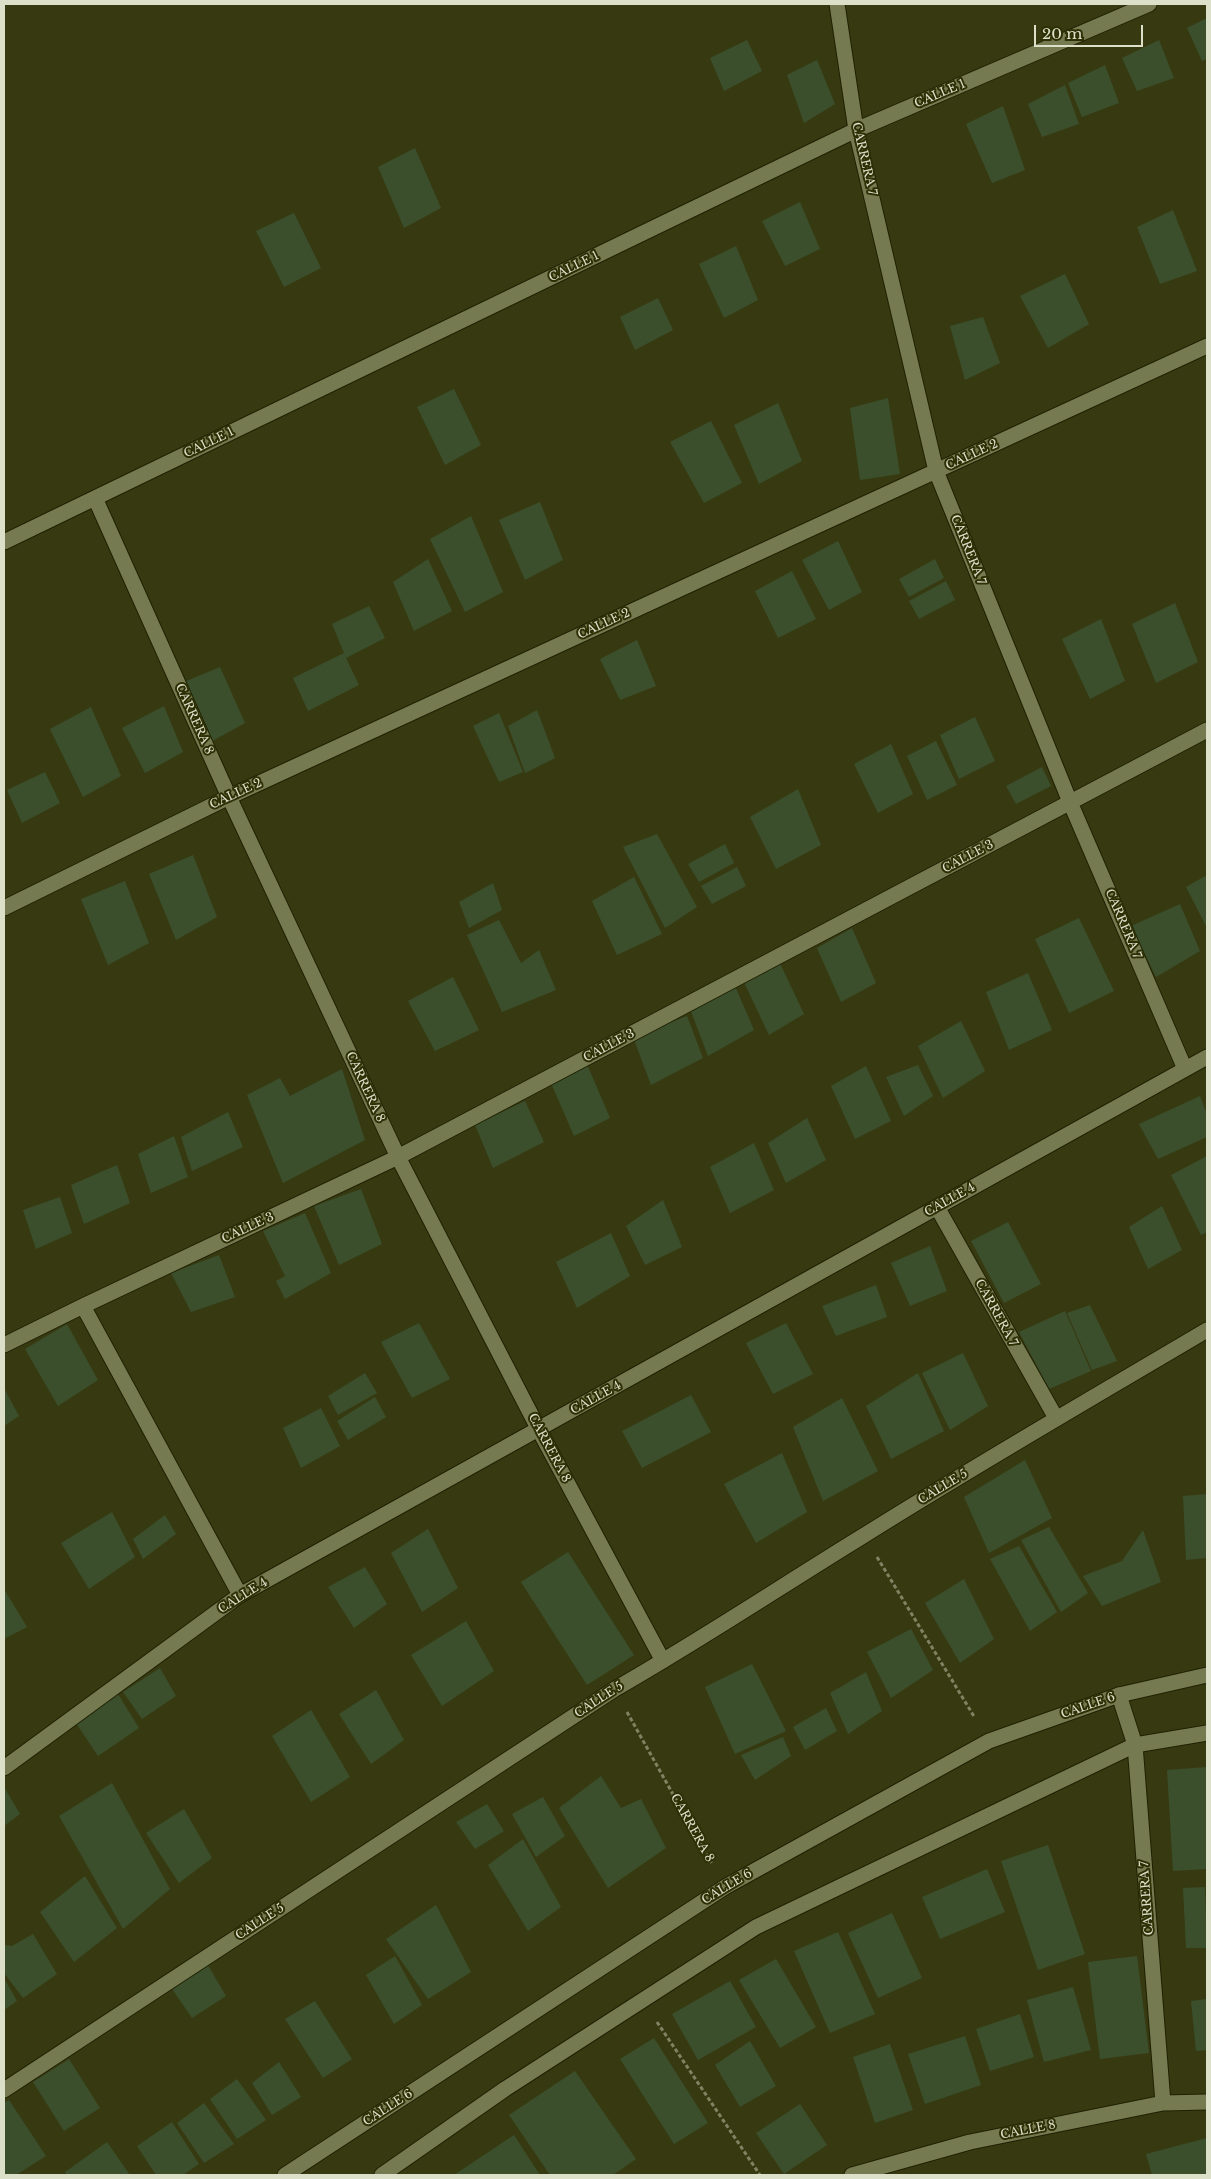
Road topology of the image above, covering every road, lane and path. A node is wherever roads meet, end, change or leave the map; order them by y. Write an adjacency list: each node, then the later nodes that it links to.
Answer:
1 (837, 4): 3 (street, CARRERA 7)
2 (1149, 4): 3 (street, CALLE 1)
3 (856, 130): 5 (street, CARRERA 7); 6 (street, CALLE 1)
4 (1207, 346): 5 (street, CALLE 2)
5 (936, 471): 9 (street, CALLE 2); 10 (street, CARRERA 7)
6 (94, 498): 7 (street, CALLE 1); 9 (street, CARRERA 8)
7 (4, 542)
8 (1207, 730): 10 (street, CALLE 3)
9 (229, 797): 11 (street, CALLE 2); 14 (street, CARRERA 8)
10 (1070, 802): 13 (street, CARRERA 7); 14 (street, CALLE 3)
11 (4, 908)
12 (1207, 1057): 13 (street, CALLE 4)
13 (1185, 1069): 15 (street, CALLE 4)
14 (398, 1157): 16 (street, CALLE 3); 20 (street, CARRERA 8)
15 (937, 1207): 19 (street, CARRERA 7); 20 (street, CALLE 4)
16 (83, 1306): 18 (street, CALLE 3); 22 (street)
17 (1207, 1330): 19 (street, CALLE 5)
18 (4, 1346)
19 (1056, 1418): 21 (street, CALLE 5)
20 (539, 1430): 22 (street, CALLE 4); 23 (street, CARRERA 8)
21 (864, 1535): 23 (street, CALLE 5); 28 (path)
22 (240, 1595): 30 (street, CALLE 4)
23 (663, 1661): 25 (street, CALLE 5)
24 (1207, 1675): 26 (street, CALLE 6)
25 (615, 1689): 31 (path, CARRERA 8); 33 (street, CALLE 5)
26 (1119, 1695): 28 (street, CALLE 6); 29 (street, CARRERA 7)
27 (1207, 1733): 29 (street)
28 (989, 1741): 31 (street, CALLE 6)
29 (1136, 1744): 32 (street); 35 (street, CARRERA 7)
30 (4, 1768)
31 (725, 1887): 36 (street, CALLE 6)
32 (642, 2001): 37 (street); 38 (path)
33 (4, 2090)
34 (1207, 2102): 35 (street, CALLE 8)
35 (1164, 2103): 39 (street, CALLE 8)
36 (285, 2175)
37 (382, 2175)
38 (760, 2175)
39 (852, 2175)

